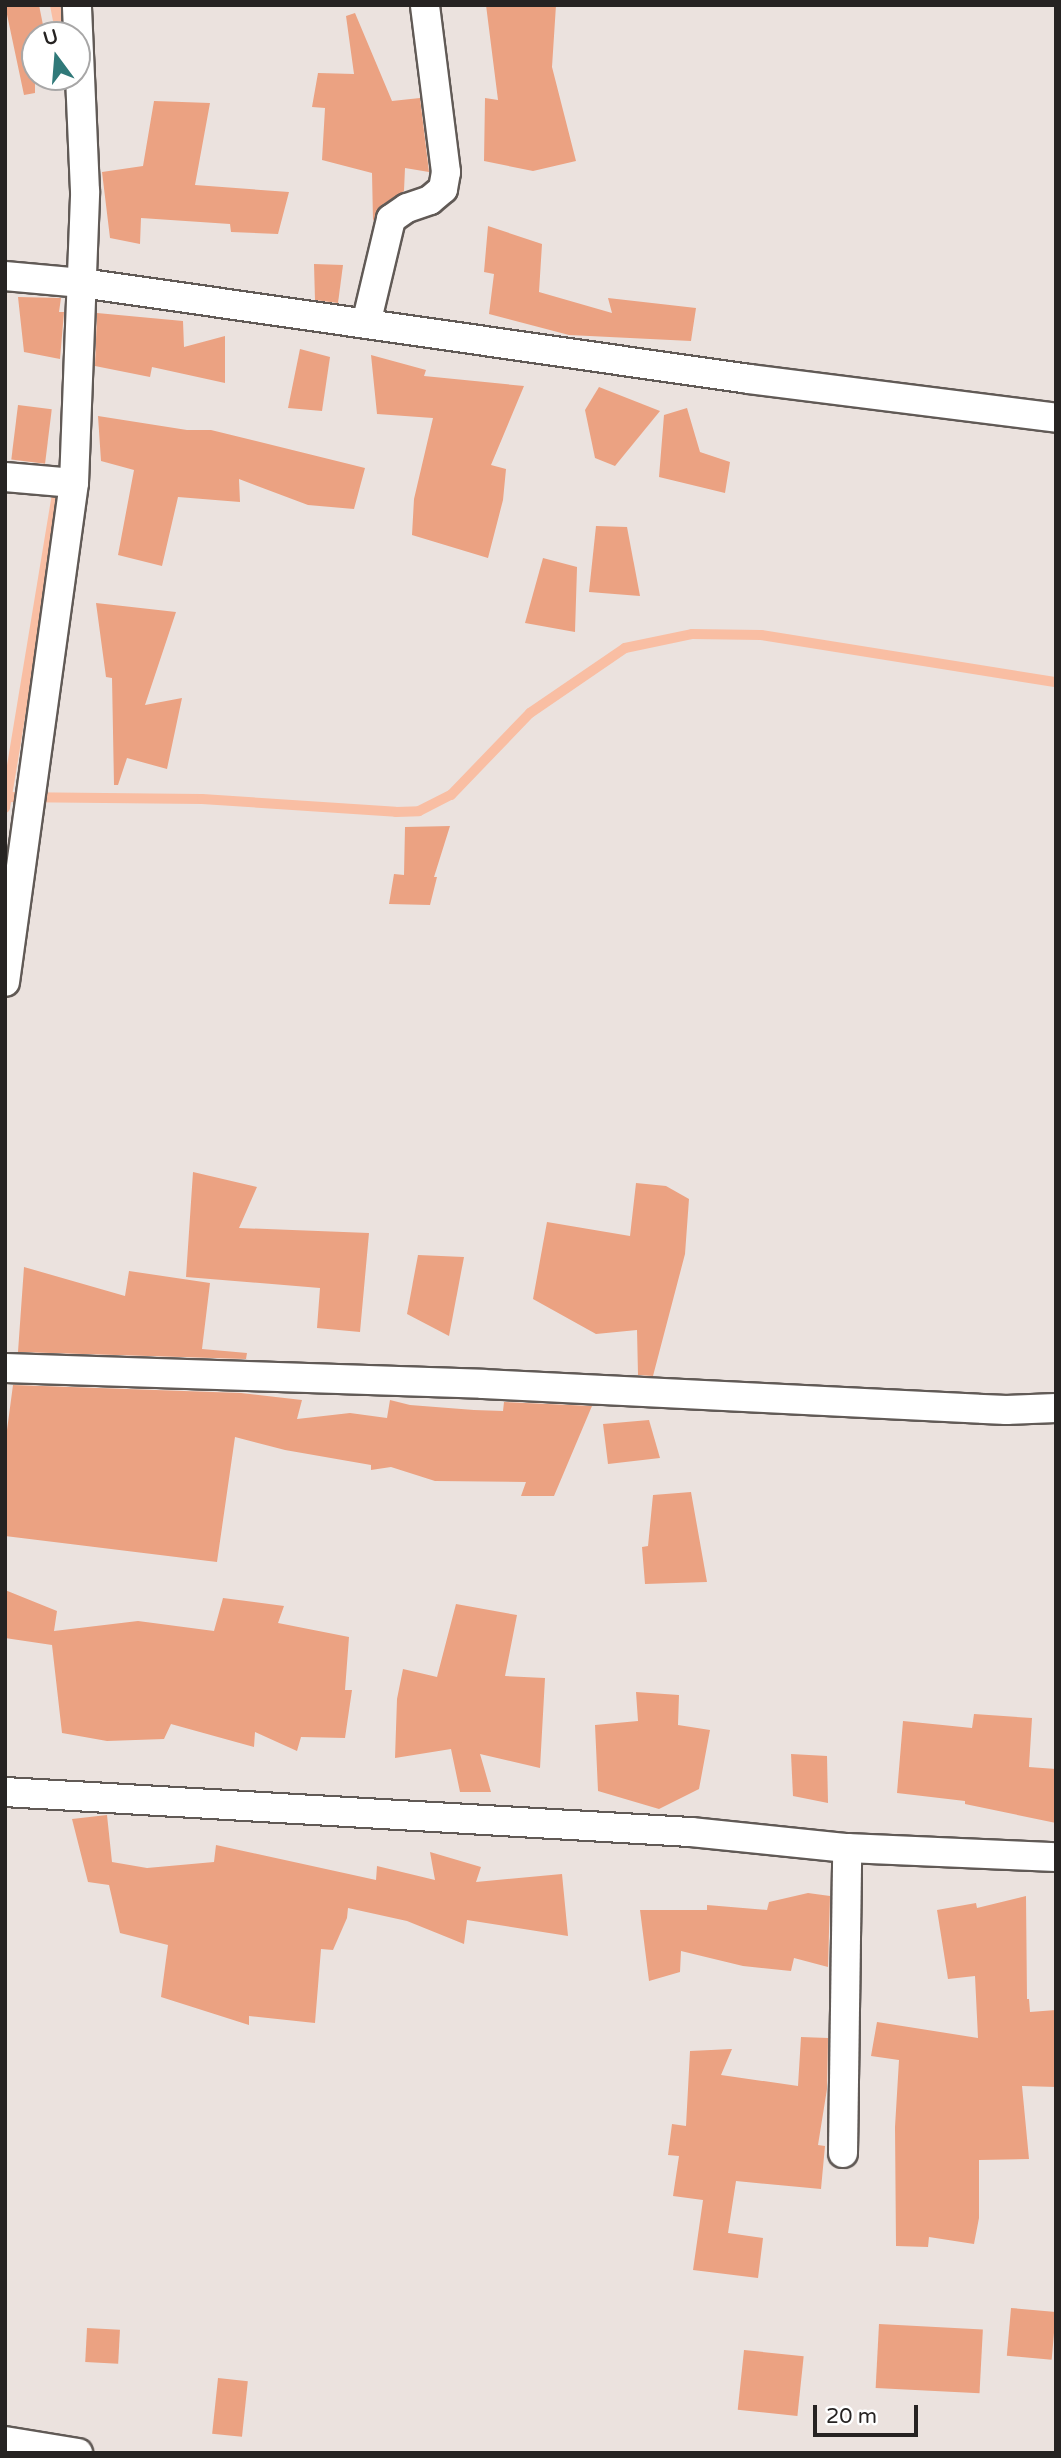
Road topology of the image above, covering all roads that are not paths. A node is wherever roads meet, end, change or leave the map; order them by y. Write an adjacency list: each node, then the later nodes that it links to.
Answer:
1 (77, 5): 4 (street)
2 (425, 5): 5 (street)
3 (5, 276): 4 (street)
4 (82, 283): 5 (street); 8 (street)
5 (366, 324): 6 (street)
6 (1056, 418)
7 (5, 477): 8 (street)
8 (62, 482): 9 (street)
9 (5, 982)
10 (5, 1368): 11 (street)
11 (1056, 1408)
12 (5, 1792): 13 (street)
13 (847, 1848): 14 (street); 15 (street)
14 (1056, 1857)
15 (843, 2153)
16 (5, 2441): 17 (street)
17 (78, 2453)

